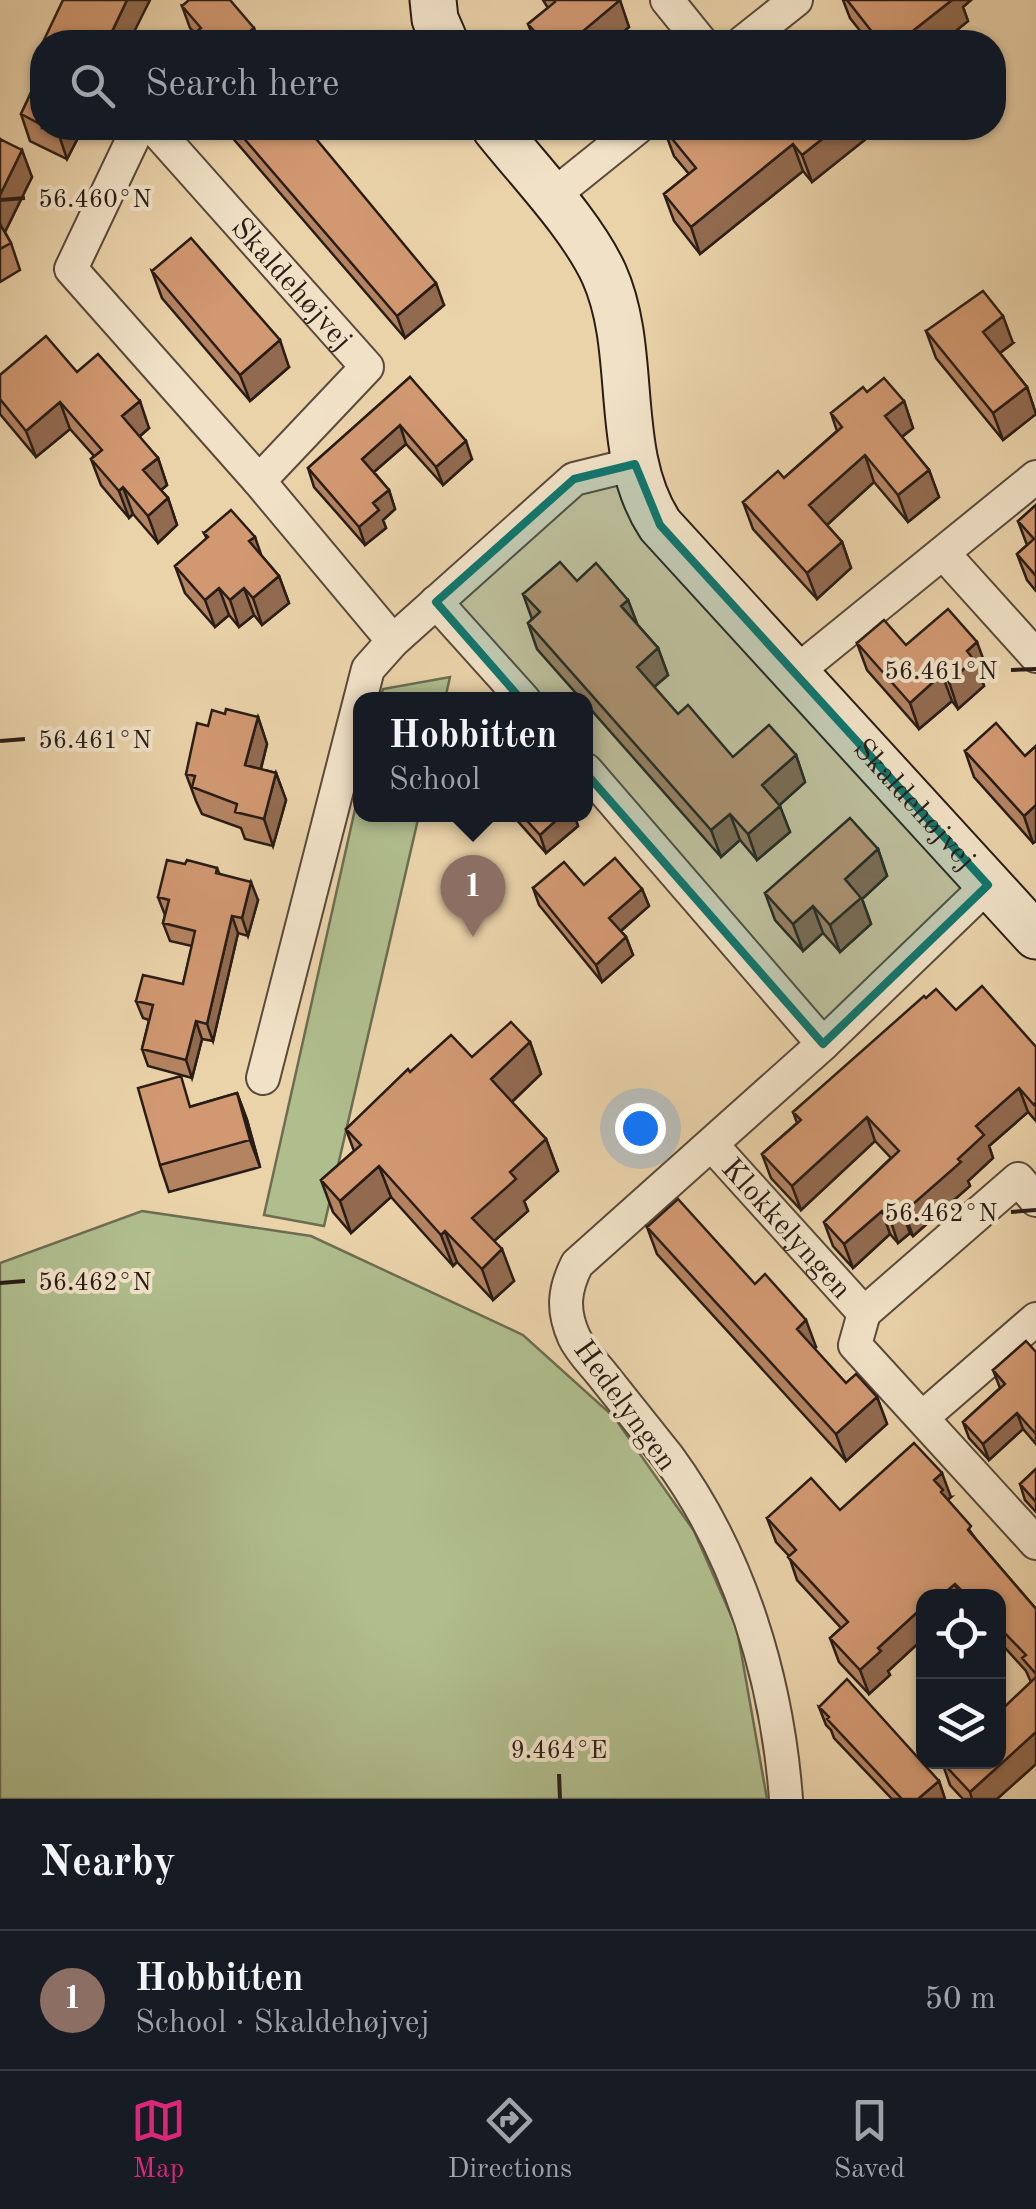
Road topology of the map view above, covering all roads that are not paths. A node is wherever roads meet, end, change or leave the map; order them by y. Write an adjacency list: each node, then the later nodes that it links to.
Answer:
1 (433, 0): 4 (street)
2 (667, 0): 5 (street)
3 (796, 0): 6 (street)
4 (440, 30)
5 (692, 30)
6 (758, 30)
7 (132, 140): 14 (street)
8 (165, 140): 14 (street, Skaldehøjvej)
9 (504, 140): 11 (street, Skaldehøjvej)
10 (622, 140): 11 (street)
11 (550, 198): 12 (street, Skaldehøjvej)
12 (635, 464): 16 (street); 19 (street, Skaldehøjvej)
13 (1036, 477): 15 (street)
14 (260, 481): 17 (street)
15 (943, 553): 18 (street); 19 (street)
16 (436, 602): 17 (street); 21 (street)
17 (393, 641): 20 (street)
18 (1036, 656)
19 (796, 672): 24 (street, Skaldehøjvej)
20 (362, 692)
21 (517, 692)
22 (353, 727): 27 (street)
23 (593, 778): 26 (street)
24 (988, 885): 25 (street, Skaldehøjvej); 26 (street, Hedelyngen)
25 (1036, 936)
26 (823, 1044): 28 (street, Hedelyngen)
27 (262, 1078)
28 (712, 1145): 30 (street, Klokkelyngen); 34 (street, Hedelyngen)
29 (1036, 1200): 30 (street, Klokkelyngen)
30 (864, 1312): 32 (street, Klokkelyngen)
31 (1036, 1319): 32 (street)
32 (923, 1417): 33 (street, Klokkelyngen)
33 (1036, 1543)
34 (786, 1799)

